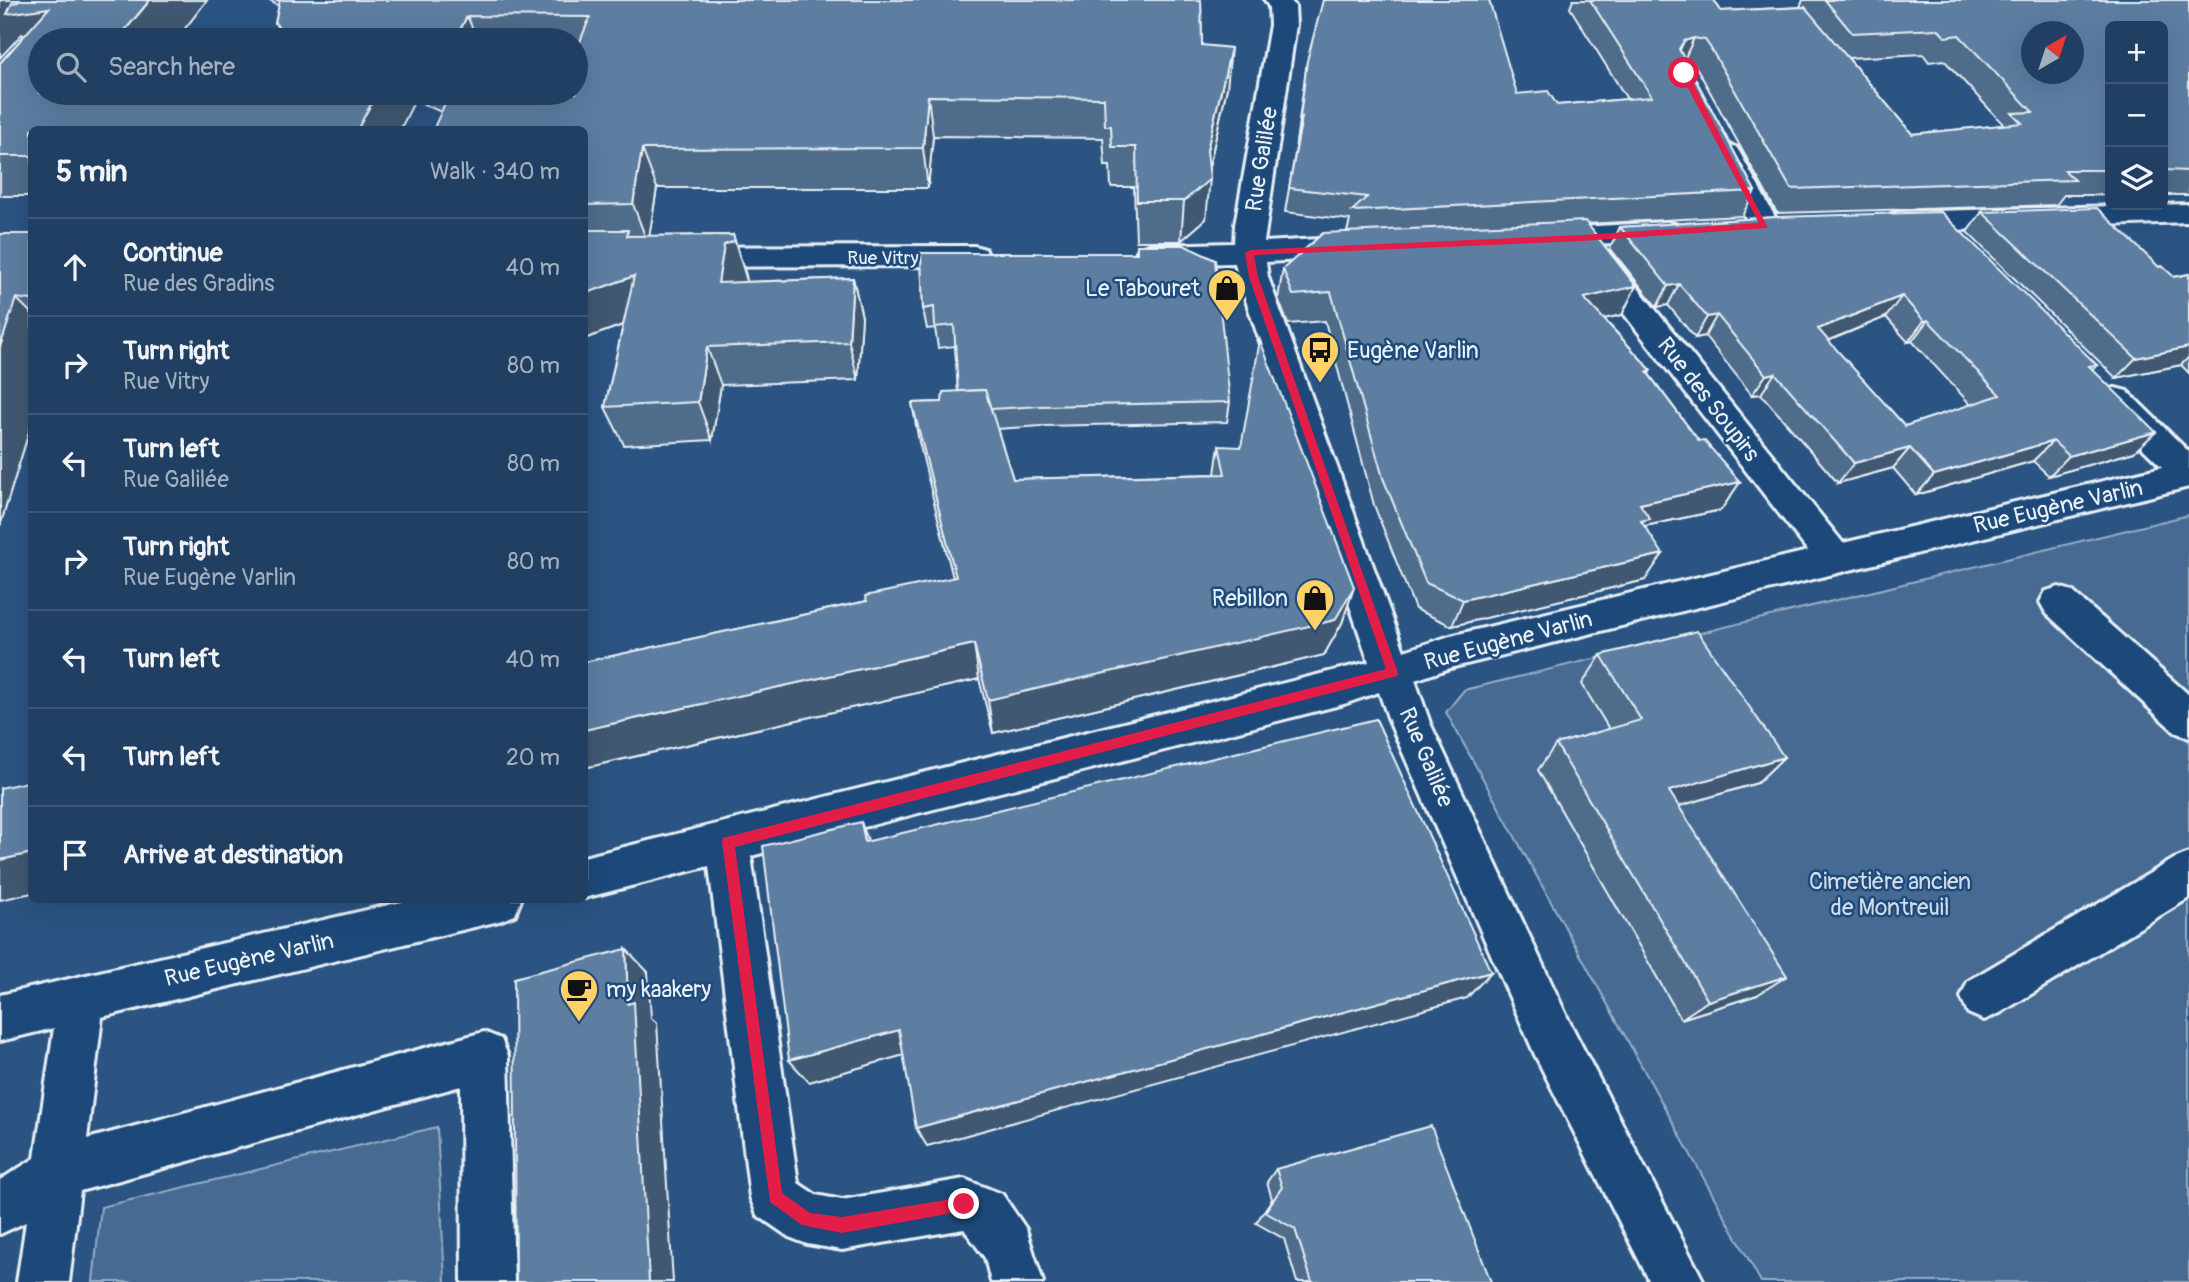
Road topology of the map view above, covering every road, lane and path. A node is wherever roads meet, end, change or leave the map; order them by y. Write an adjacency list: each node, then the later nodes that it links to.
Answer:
1 (1277, 0): 11 (street, Rue Galilée)
2 (1715, 132): 6 (street)
3 (2189, 213): 4 (street)
4 (1935, 221): 5 (street); 12 (street)
5 (1869, 223)
6 (1765, 226)
7 (1699, 230): 8 (street)
8 (1582, 238): 9 (street); 18 (street, Rue des Soupirs)
9 (1513, 241)
10 (1388, 246): 11 (street)
11 (1250, 253): 13 (street); 20 (street, Rue Galilée)
12 (1965, 254)
13 (1121, 255)
14 (997, 256): 15 (street, Rue Vitry)
15 (588, 257)
16 (2092, 377): 17 (street)
17 (2189, 473): 18 (street, Rue Eugène Varlin)
18 (1836, 559): 20 (street, Rue Eugène Varlin)
19 (2059, 602): 21 (street)
20 (1393, 673): 22 (street, Rue Eugène Varlin); 34 (street, Rue Galilée)
21 (2189, 720)
22 (728, 842): 24 (street, Rue Eugène Varlin); 33 (street)
23 (2189, 874): 26 (street)
24 (588, 877)
25 (486, 903): 27 (street, Rue Eugène Varlin)
26 (1984, 997)
27 (81, 999): 28 (street, Rue Eugène Varlin); 29 (street)
28 (0, 1018)
29 (58, 1172): 30 (street); 31 (street); 32 (street)
30 (0, 1209)
31 (43, 1282)
32 (488, 1282)
33 (1017, 1282)
34 (1678, 1282)

